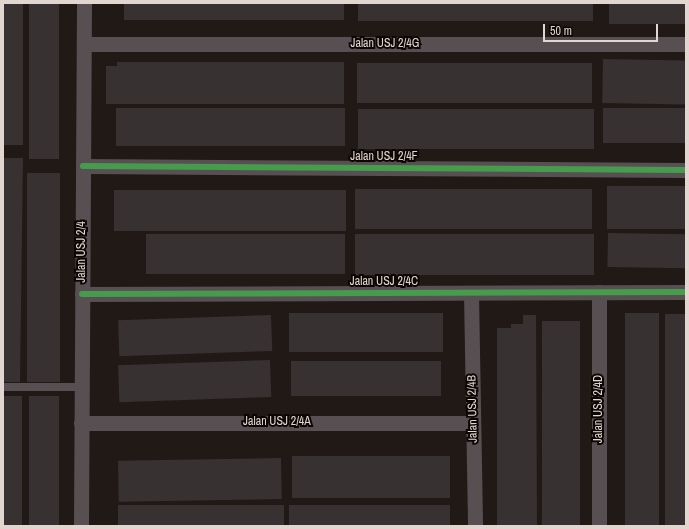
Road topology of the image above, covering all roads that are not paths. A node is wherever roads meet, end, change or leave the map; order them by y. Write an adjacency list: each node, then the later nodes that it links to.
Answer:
1 (84, 3): 2 (street, Jalan USJ 2/4)
2 (84, 44): 3 (street, Jalan USJ 2/4G); 4 (street, Jalan USJ 2/4)
3 (686, 44)
4 (83, 166): 5 (street, Jalan USJ 2/4F); 9 (street, Jalan USJ 2/4)
5 (686, 170)
6 (599, 292): 7 (street, Jalan USJ 2/4C); 8 (street, Jalan USJ 2/4C); 16 (street, Jalan USJ 2/4D)
7 (686, 292)
8 (471, 293): 9 (street, Jalan USJ 2/4C); 13 (street, Jalan USJ 2/4B)
9 (82, 294): 11 (street, Jalan USJ 2/4)
10 (3, 387): 11 (lane)
11 (82, 387): 12 (street, Jalan USJ 2/4)
12 (81, 423): 13 (street, Jalan USJ 2/4A); 14 (street, Jalan USJ 2/4)
13 (473, 423): 15 (street, Jalan USJ 2/4B)
14 (81, 526)
15 (475, 526)
16 (599, 526)

